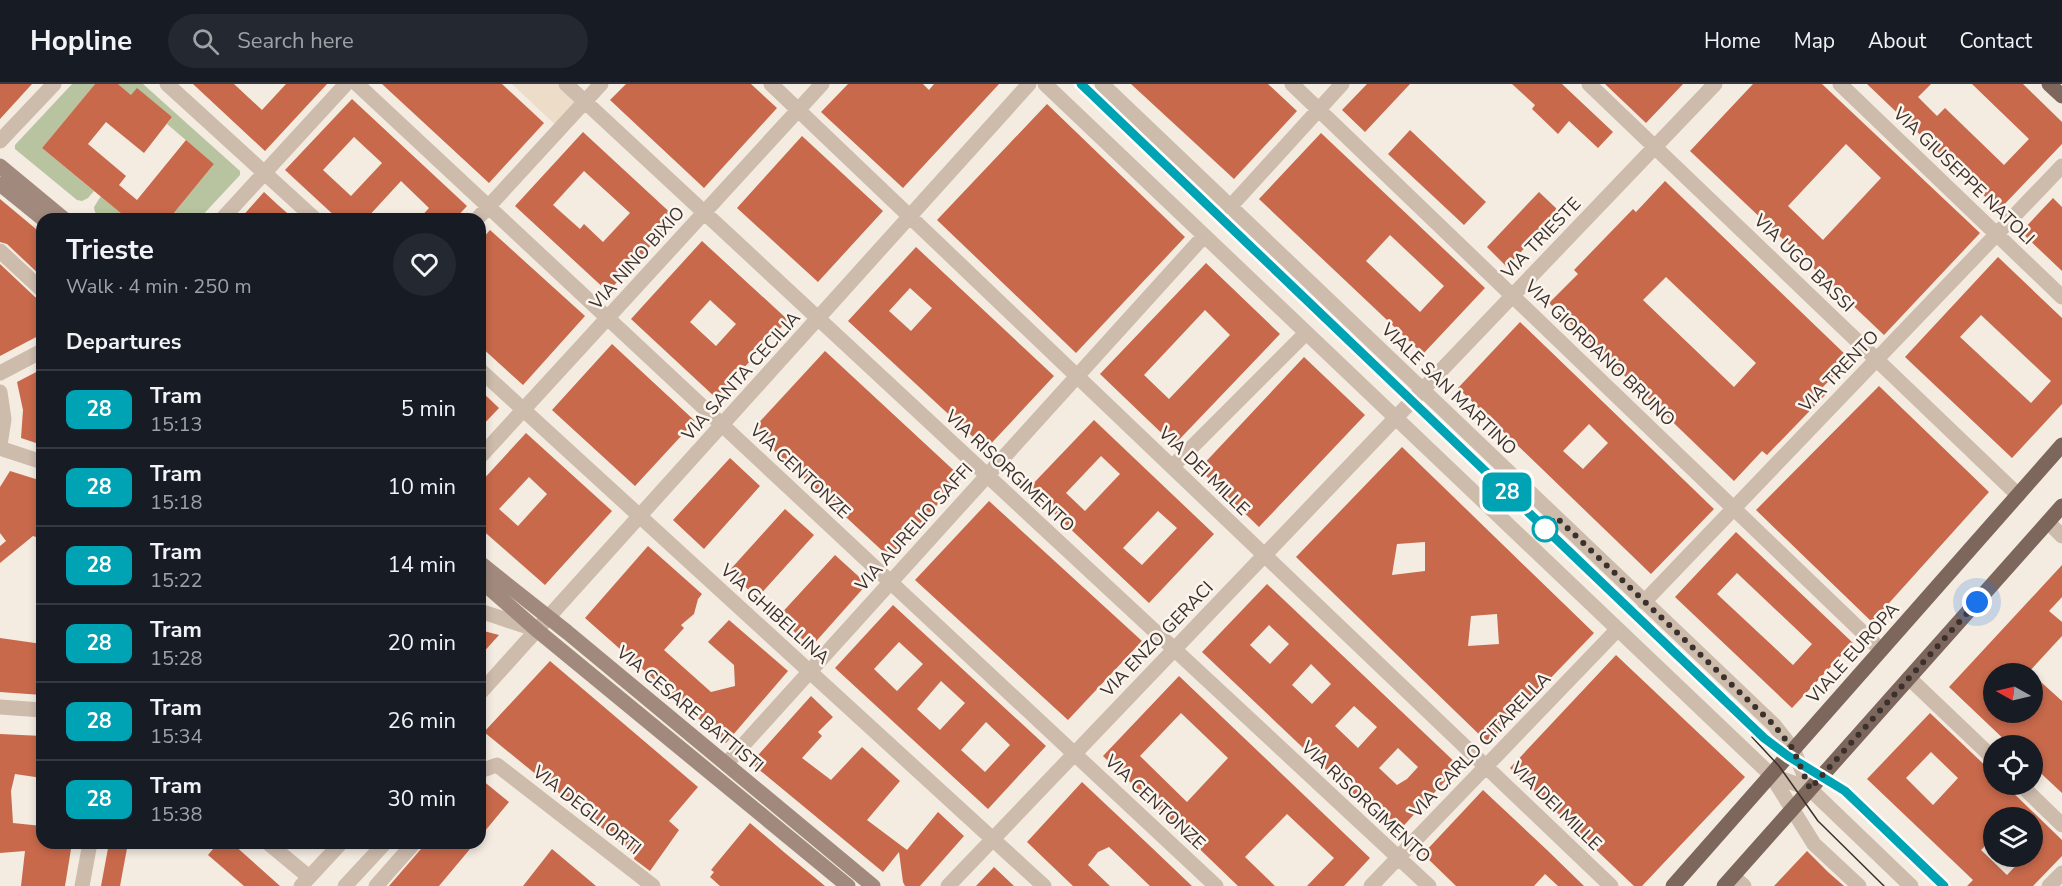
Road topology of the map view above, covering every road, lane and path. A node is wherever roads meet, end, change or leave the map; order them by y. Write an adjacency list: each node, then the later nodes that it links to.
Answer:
1 (54, 84): 22 (street)
2 (167, 84): 26 (street)
3 (346, 84): 26 (street)
4 (357, 84): 28 (street, VIA CENTONZE)
5 (566, 84): 19 (street, VIA RISORGIMENTO)
6 (601, 84): 19 (street)
7 (771, 84): 21 (street, VIA DEI MILLE)
8 (822, 84): 21 (street, VIA NINO BIXIO)
9 (1029, 84): 36 (street, VIA SANTA CECILIA)
10 (1045, 84): 38 (street)
11 (1102, 84): 29 (street, VIALE SAN MARTINO)
12 (1292, 84): 20 (street, VIA GIORDANO BRUNO)
13 (1342, 84): 20 (street)
14 (1589, 84): 23 (street, VIA UGO BASSI)
15 (1715, 84): 23 (street, VIA TRIESTE)
16 (1840, 84): 37 (street, VIA GIUSEPPE NATOLI)
17 (2049, 84): 18 (main road)
18 (2062, 96)
19 (585, 102): 28 (street); 35 (street, VIA RISORGIMENTO)
20 (1319, 109): 29 (street); 41 (street, VIA GIORDANO BRUNO)
21 (798, 110): 35 (street, VIA NINO BIXIO); 36 (street, VIA DEI MILLE)
22 (0, 141)
23 (1654, 147): 41 (street, VIA TRIESTE); 47 (street, VIA UGO BASSI)
24 (0, 166): 31 (main road)
25 (2062, 166): 37 (street, VIA TRENTO)
26 (264, 173): 32 (street); 33 (street)
27 (0, 184): 30 (main road)
28 (488, 207): 34 (street); 43 (street, VIA CENTONZE)
29 (1230, 207): 51 (street, VIALE SAN MARTINO)
30 (36, 213)
31 (57, 213)
32 (227, 213)
33 (308, 213)
34 (482, 213)
35 (704, 213): 43 (street, VIA NINO BIXIO); 44 (street, VIA RISORGIMENTO)
36 (910, 217): 44 (street, VIA SANTA CECILIA); 50 (street, VIA DEI MILLE)
37 (1997, 234): 42 (street, VIA GIUSEPPE NATOLI); 47 (street, VIA TRENTO)
38 (1204, 236): 45 (street); 50 (street, VIA AURELIO SAFFI)
39 (0, 251): 40 (street)
40 (36, 284)
41 (1512, 296): 51 (street, VIA TRIESTE); 64 (street, VIA GIORDANO BRUNO)
42 (2062, 297)
43 (608, 318): 53 (street, VIA NINO BIXIO); 55 (street, VIA CENTONZE)
44 (818, 319): 55 (street, VIA SANTA CECILIA); 61 (street, VIA RISORGIMENTO)
45 (1306, 333): 54 (street); 60 (street)
46 (36, 354): 48 (street)
47 (1877, 359): 62 (street, VIA UGO BASSI); 64 (street, VIA TRENTO)
48 (0, 373)
49 (486, 376): 53 (street, VIA GHIBELLINA)
50 (1077, 376): 60 (street, VIA DEI MILLE); 61 (street, VIA AURELIO SAFFI)
51 (1422, 390): 54 (street, VIA TRIESTE); 72 (street, VIALE SAN MARTINO)
52 (0, 392): 56 (street)
53 (523, 410): 58 (street, VIA NINO BIXIO); 65 (street, VIA GHIBELLINA)
54 (1395, 418): 68 (street, VIA ENZO GERACI); 75 (street)
55 (723, 425): 65 (street, VIA SANTA CECILIA); 70 (street, VIA CENTONZE)
56 (0, 446): 59 (street)
57 (2062, 446): 62 (main road, VIALE EUROPA)
58 (486, 450)
59 (36, 460)
60 (1172, 467): 68 (street, VIA DEI MILLE)
61 (987, 475): 70 (street, VIA AURELIO SAFFI); 77 (street, VIA RISORGIMENTO)
62 (2018, 495): 78 (main road, VIALE EUROPA)
63 (2062, 506): 66 (main road)
64 (1734, 508): 72 (street, VIA TRENTO); 78 (street, VIA GIORDANO BRUNO)
65 (640, 517): 74 (street, VIA SANTA CECILIA); 79 (street, VIA GHIBELLINA)
66 (2048, 522): 67 (street); 80 (main road)
67 (2062, 536)
68 (1264, 555): 77 (street, VIA ENZO GERACI); 88 (street, VIA DEI MILLE)
69 (486, 568): 74 (main road, VIA CESARE BATTISTI)
70 (890, 582): 79 (street, VIA AURELIO SAFFI); 86 (street, VIA CENTONZE)
71 (486, 585): 76 (main road, VIA CESARE BATTISTI)
72 (1644, 602): 84 (street, VIALE SAN MARTINO)
73 (486, 613): 76 (street)
74 (549, 618): 76 (street, VIA SANTA CECILIA); 87 (main road, VIA CESARE BATTISTI)
75 (1617, 630): 88 (street, VIA CARLO CITARELLA); 90 (street)
76 (538, 631): 81 (street, VIA SANTA CECILIA); 109 (main road, VIA CESARE BATTISTI)
77 (1174, 649): 86 (street, VIA ENZO GERACI); 101 (street, VIA RISORGIMENTO)
78 (1881, 650): 84 (main road, VIALE EUROPA)
79 (809, 672): 87 (street, VIA AURELIO SAFFI); 95 (street, VIA GHIBELLINA)
80 (1909, 678): 85 (street); 91 (main road)
81 (486, 687)
82 (0, 707): 83 (street)
83 (36, 710)
84 (1793, 749): 90 (main road, VIALE EUROPA); 91 (street, VIALE SAN MARTINO)
85 (1983, 749)
86 (1074, 754): 95 (street, VIA ENZO GERACI); 113 (street, VIA CENTONZE)
87 (726, 764): 110 (main road, VIA CESARE BATTISTI)
88 (1486, 767): 101 (street, VIA CARLO CITARELLA); 116 (street, VIA DEI MILLE)
89 (486, 769): 108 (street, VIA DEGLI ORTI)
90 (1771, 775): 91 (street); 93 (street); 117 (main road, VIALE EUROPA)
91 (1810, 789): 93 (main road); 119 (street)
92 (2031, 795): 94 (street)
93 (1792, 809): 104 (main road); 118 (street)
94 (2062, 825)
95 (993, 839): 111 (street, VIA ENZO GERACI); 112 (street, VIA GHIBELLINA)
96 (89, 849): 105 (street)
97 (274, 849): 103 (street)
98 (334, 849): 103 (street)
99 (379, 849): 106 (street)
100 (409, 849): 107 (street)
101 (1398, 858): 114 (street, VIA CARLO CITARELLA); 115 (street, VIA RISORGIMENTO)
102 (2062, 873): 120 (street)
103 (305, 881)
104 (1734, 883)
105 (82, 886)
106 (345, 886)
107 (376, 886)
108 (653, 886)
109 (848, 886)
110 (873, 886)
111 (948, 886)
112 (1044, 886)
113 (1216, 886)
114 (1371, 886)
115 (1429, 886)
116 (1611, 886)
117 (1673, 886)
118 (1859, 886)
119 (1911, 886)
120 (2049, 886)

